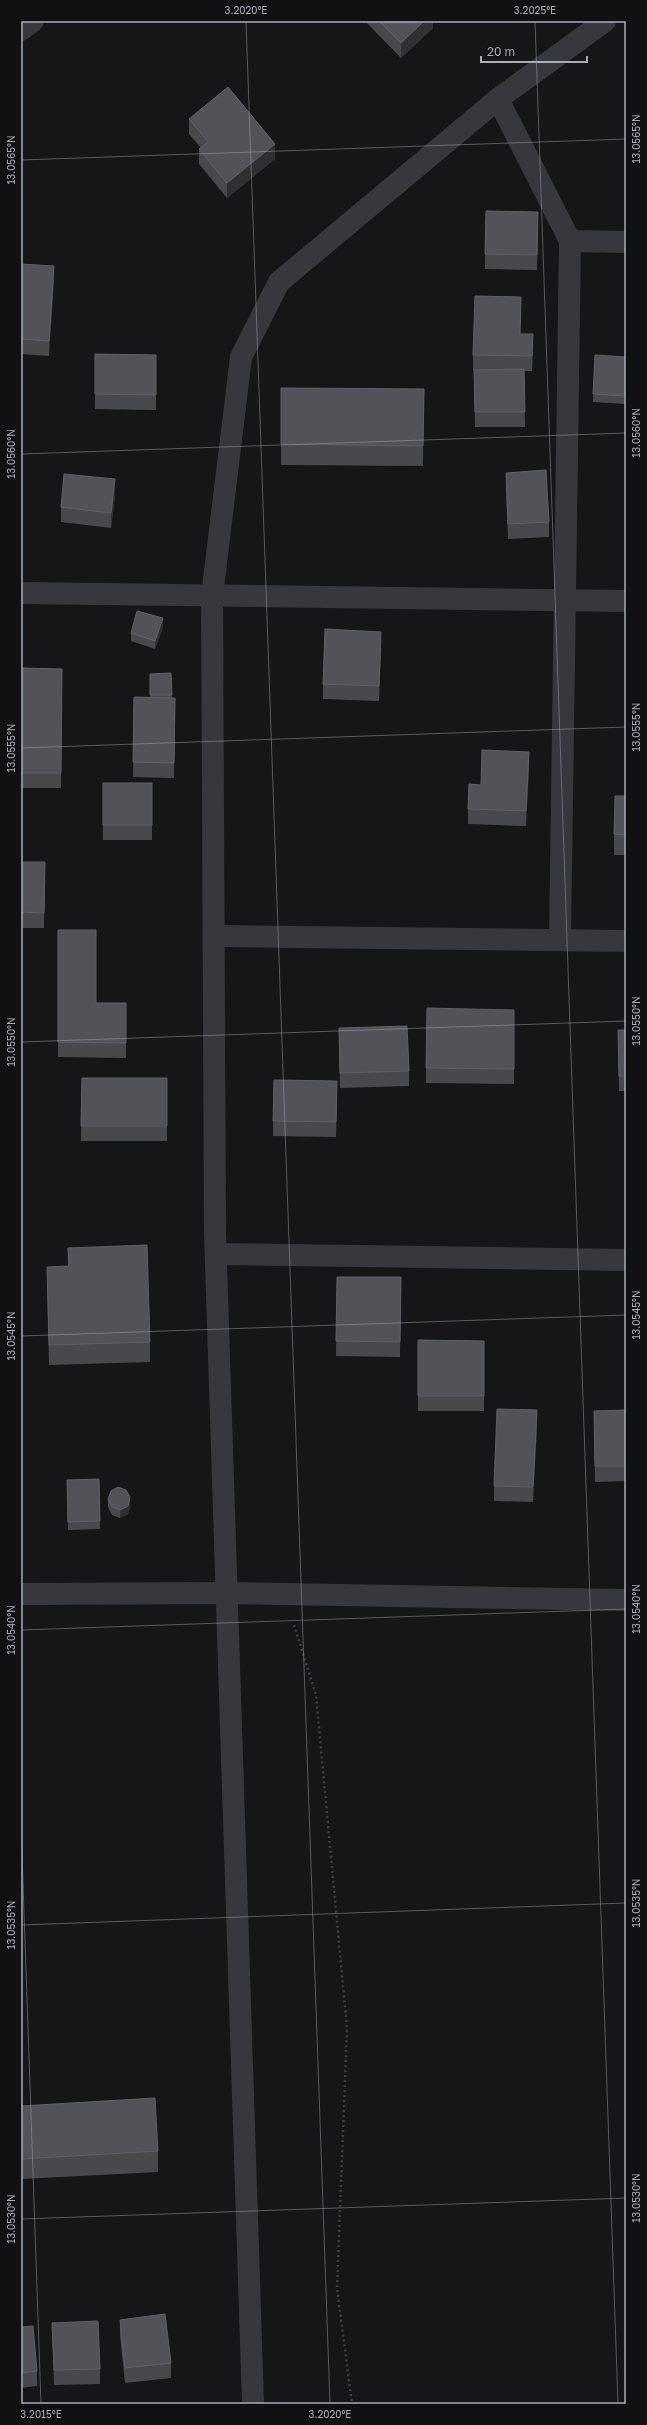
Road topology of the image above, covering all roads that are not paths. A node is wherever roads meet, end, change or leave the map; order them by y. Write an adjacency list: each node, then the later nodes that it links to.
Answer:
1 (32, 21): 3 (street)
2 (605, 21): 4 (street)
3 (21, 30)
4 (498, 99): 5 (street); 8 (street)
5 (570, 241): 6 (street); 9 (street)
6 (626, 242)
7 (21, 593): 8 (street)
8 (212, 596): 9 (street); 11 (street)
9 (564, 601): 10 (street); 12 (street)
10 (626, 601)
11 (214, 936): 12 (street); 14 (street)
12 (560, 940): 13 (street)
13 (626, 941)
14 (216, 1254): 15 (street); 16 (street)
15 (626, 1260)
16 (227, 1593): 17 (street); 18 (street); 19 (street)
17 (21, 1594)
18 (626, 1600)
19 (253, 2404)

